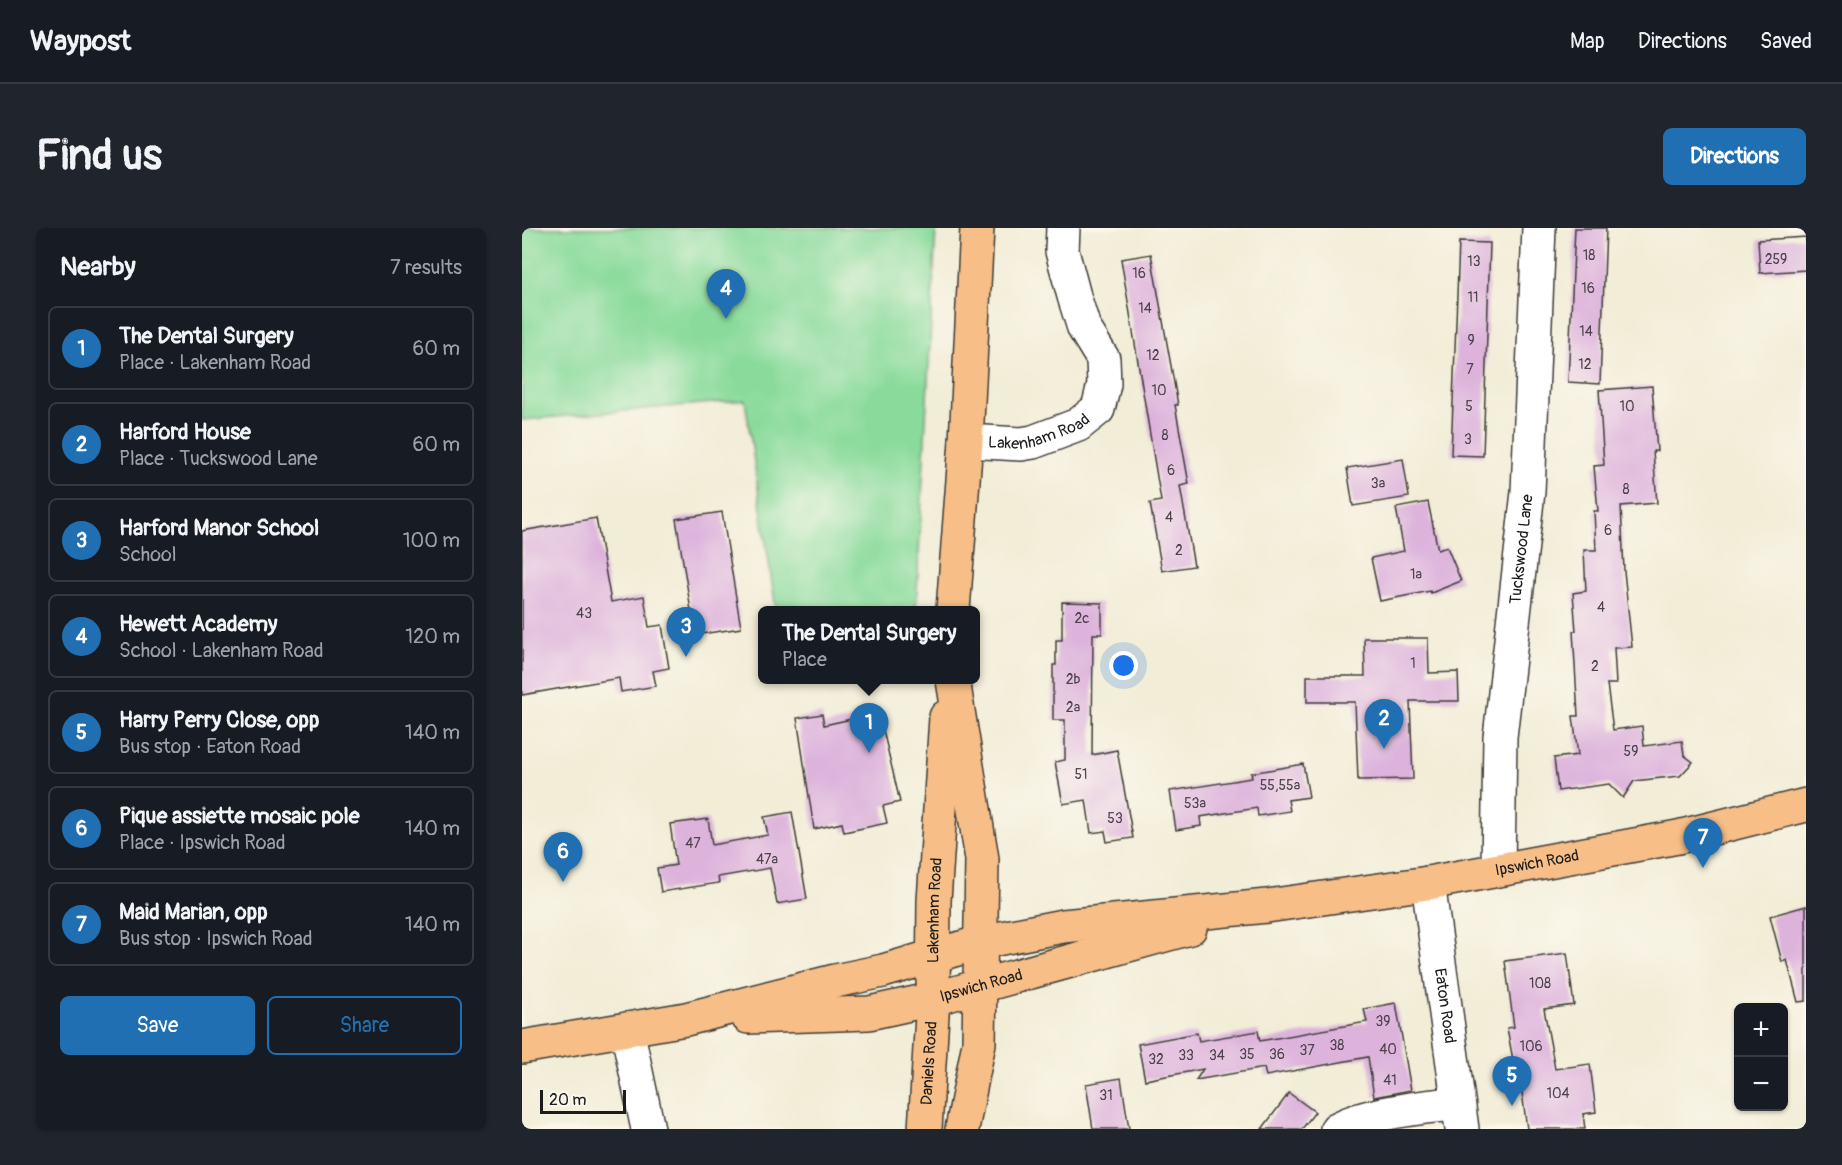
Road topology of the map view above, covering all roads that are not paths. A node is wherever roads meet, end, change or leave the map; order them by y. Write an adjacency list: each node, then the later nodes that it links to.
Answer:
1 (976, 228): 4 (main road, Lakenham Road)
2 (1063, 228): 4 (street, Lakenham Road)
3 (1539, 228): 9 (street, Tuckswood Lane)
4 (966, 441): 5 (main road, Lakenham Road)
5 (953, 606)
6 (951, 684): 13 (main road, Lakenham Road)
7 (952, 684): 12 (main road, Lakenham Road)
8 (1806, 805): 9 (main road, Ipswich Road)
9 (1498, 869): 10 (main road, Ipswich Road)
10 (1428, 883): 11 (main road, Ipswich Road); 19 (street, Eaton Road)
11 (1267, 906): 12 (main road, Ipswich Road); 14 (main road, Ipswich Road)
12 (981, 942): 13 (main road, Ipswich Road); 14 (main road, Lakenham Road); 15 (main road, Daniels Road)
13 (933, 956): 15 (main road, Lakenham Road); 16 (main road, Ipswich Road)
14 (982, 986): 15 (main road, Ipswich Road); 22 (main road)
15 (933, 999): 16 (main road, Ipswich Road); 21 (main road, Daniels Road)
16 (686, 1019): 17 (main road, Ipswich Road)
17 (627, 1029): 18 (main road, Ipswich Road); 20 (street)
18 (522, 1047)
19 (1459, 1117): 23 (street)
20 (648, 1129)
21 (925, 1129)
22 (962, 1129)
23 (1337, 1129)

